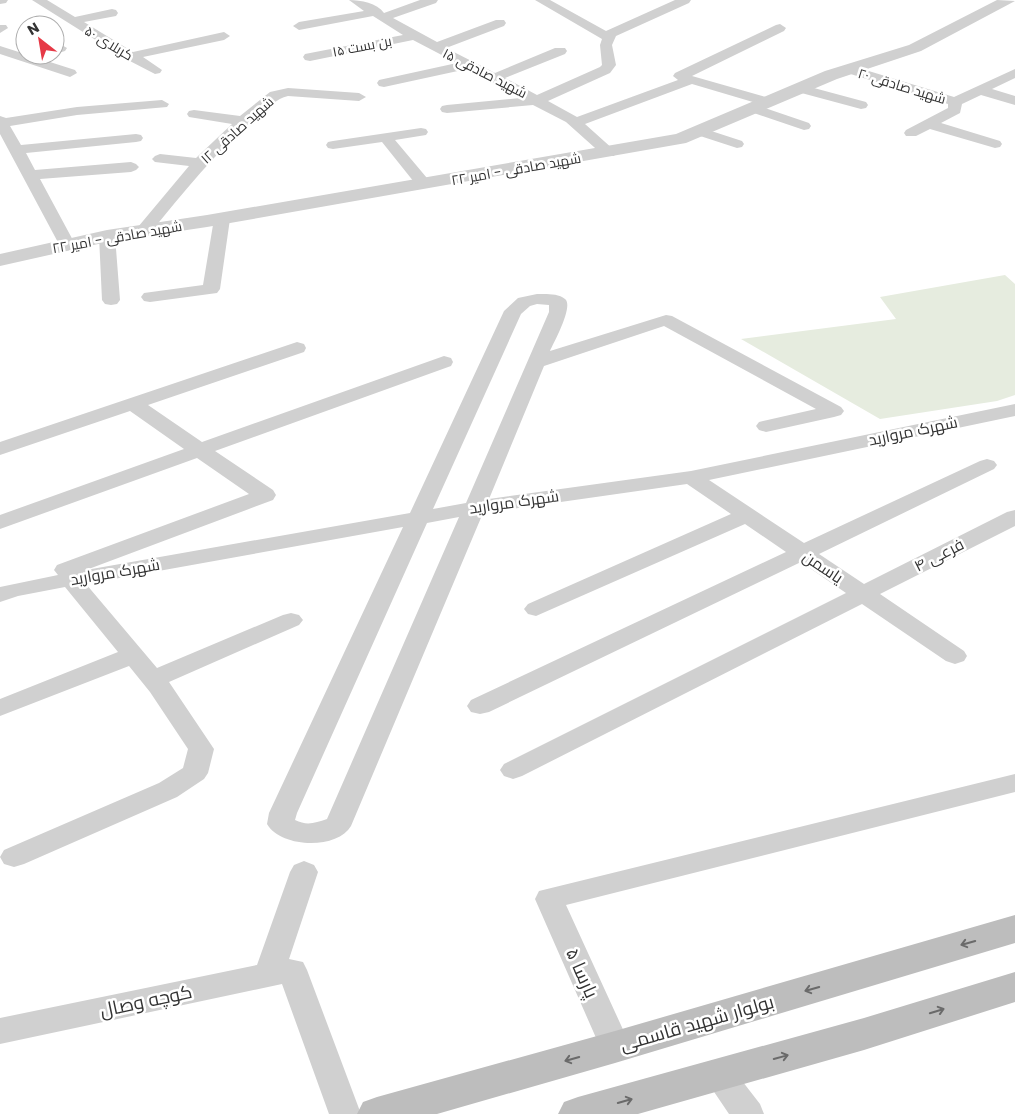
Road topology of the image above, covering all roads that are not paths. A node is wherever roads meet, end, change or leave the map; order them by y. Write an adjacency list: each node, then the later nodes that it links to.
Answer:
1 (38, 0): 11 (street, کربلای ۵۰)
2 (355, 0): 10 (street, شهید صادقی ۱۵)
3 (432, 0): 10 (street)
4 (541, 0): 17 (street)
5 (685, 0): 8 (street)
6 (1008, 0): 26 (street, شهید صادقی - امیر ۲۲)
7 (649, 4): 8 (street)
8 (662, 10): 17 (street)
9 (112, 13): 11 (street)
10 (380, 15): 13 (street); 16 (street, شهید صادقی ۱۵)
11 (73, 21): 22 (street, کربلای ۵۰)
12 (500, 23): 18 (street)
13 (299, 26)
14 (780, 28): 31 (street)
15 (224, 36): 22 (street)
16 (415, 36): 18 (street, شهید صادقی ۱۵); 23 (street, بن بست ۱۵)
17 (609, 38): 36 (street)
18 (436, 47): 25 (street, شهید صادقی ۱۵)
19 (0, 50): 21 (street)
20 (560, 51): 30 (street)
21 (15, 53)
22 (131, 56): 27 (street, کربلای ۵۰)
23 (310, 57)
24 (52, 65): 28 (street)
25 (468, 65): 30 (street, شهید صادقی ۱۵); 32 (street)
26 (848, 69): 33 (street, شهید صادقی - امیر ۲۲); 38 (street, شهید صادقی ۲۰)
27 (155, 70)
28 (70, 73)
29 (1015, 73): 34 (street)
30 (494, 78): 36 (street, شهید صادقی ۱۵)
31 (691, 80): 40 (street); 46 (street)
32 (384, 83)
33 (799, 88): 40 (street, شهید صادقی - امیر ۲۲); 41 (street)
34 (980, 90): 37 (street); 38 (street)
35 (359, 97): 45 (street, شهید صادقی ۱۲)
36 (538, 100): 42 (street); 46 (street, شهید صادقی ۱۵)
37 (1015, 100)
38 (955, 102): 47 (street)
39 (162, 104): 44 (street)
40 (760, 105): 48 (street); 49 (street, شهید صادقی - امیر ۲۲)
41 (861, 105)
42 (447, 109)
43 (194, 114): 45 (street)
44 (1, 122): 57 (street)
45 (243, 122): 60 (street, شهید صادقی ۱۲)
46 (575, 123): 58 (street, شهید صادقی ۱۵)
47 (929, 124): 51 (street); 55 (street)
48 (804, 126)
49 (699, 131): 54 (street); 58 (street, شهید صادقی - امیر ۲۲)
50 (421, 132): 52 (street)
51 (911, 133)
52 (385, 137): 56 (street); 63 (street)
53 (136, 138): 57 (street)
54 (737, 144)
55 (995, 144)
56 (334, 145)
57 (16, 150): 62 (street)
58 (609, 153): 63 (street, شهید صادقی - امیر ۲۲)
59 (160, 159): 60 (street)
60 (200, 163): 65 (street, شهید صادقی ۱۲)
61 (131, 167): 62 (street)
62 (30, 175): 67 (street)
63 (424, 184): 64 (street, شهید صادقی - امیر ۲۲)
64 (222, 219): 65 (street, شهید صادقی - امیر ۲۲); 69 (street)
65 (144, 230): 66 (street, شهید صادقی - امیر ۲۲)
66 (107, 236): 67 (street, شهید صادقی - امیر ۲۲); 70 (street)
67 (67, 244): 68 (street, شهید صادقی - امیر ۲۲)
68 (0, 260)
69 (150, 297)
70 (111, 300)
71 (297, 348): 74 (street)
72 (444, 362): 78 (street)
73 (536, 362): 76 (street); 81 (street); 84 (street)
74 (133, 404): 77 (street); 78 (street)
75 (1015, 410): 80 (street, شهرک مروارید)
76 (766, 426)
77 (0, 449)
78 (200, 450): 85 (street); 88 (street)
79 (987, 464): 86 (street)
80 (691, 477): 81 (street, شهرک مروارید); 82 (street, یاسمن)
81 (472, 508): 84 (street, شهرک مروارید); 84 (street)
82 (747, 514): 86 (street, یاسمن); 90 (street)
83 (1015, 517): 89 (street, فرعی ۴)
84 (418, 518): 87 (street, شهرک مروارید)
85 (0, 522)
86 (802, 552): 89 (street, یاسمن); 95 (street)
87 (70, 580): 88 (street, شهرک مروارید); 92 (street)
88 (4, 591)
89 (863, 594): 93 (street, یاسمن); 97 (street, فرعی ۴)
90 (536, 609)
91 (291, 620): 94 (street)
92 (133, 654): 94 (street); 96 (street)
93 (955, 656)
94 (153, 679): 99 (street)
95 (480, 706)
96 (0, 708)
97 (513, 770)
98 (1015, 783): 105 (street, پارسا ۵)
99 (14, 857)
100 (304, 872): 102 (street)
101 (1015, 929): 105 (main road, بولوار شهید قاسمی, one-way to 105)
102 (280, 973): 104 (street, کوچه وصال); 107 (street)
103 (1015, 987): 106 (main road, one-way to 103)
104 (0, 1031)
105 (615, 1047): 108 (main road, بولوار شهید قاسمی, one-way to 108)
106 (718, 1074): 109 (main road, one-way to 106); 110 (street)
107 (345, 1114)
108 (377, 1114)
109 (578, 1114)
110 (748, 1114)

